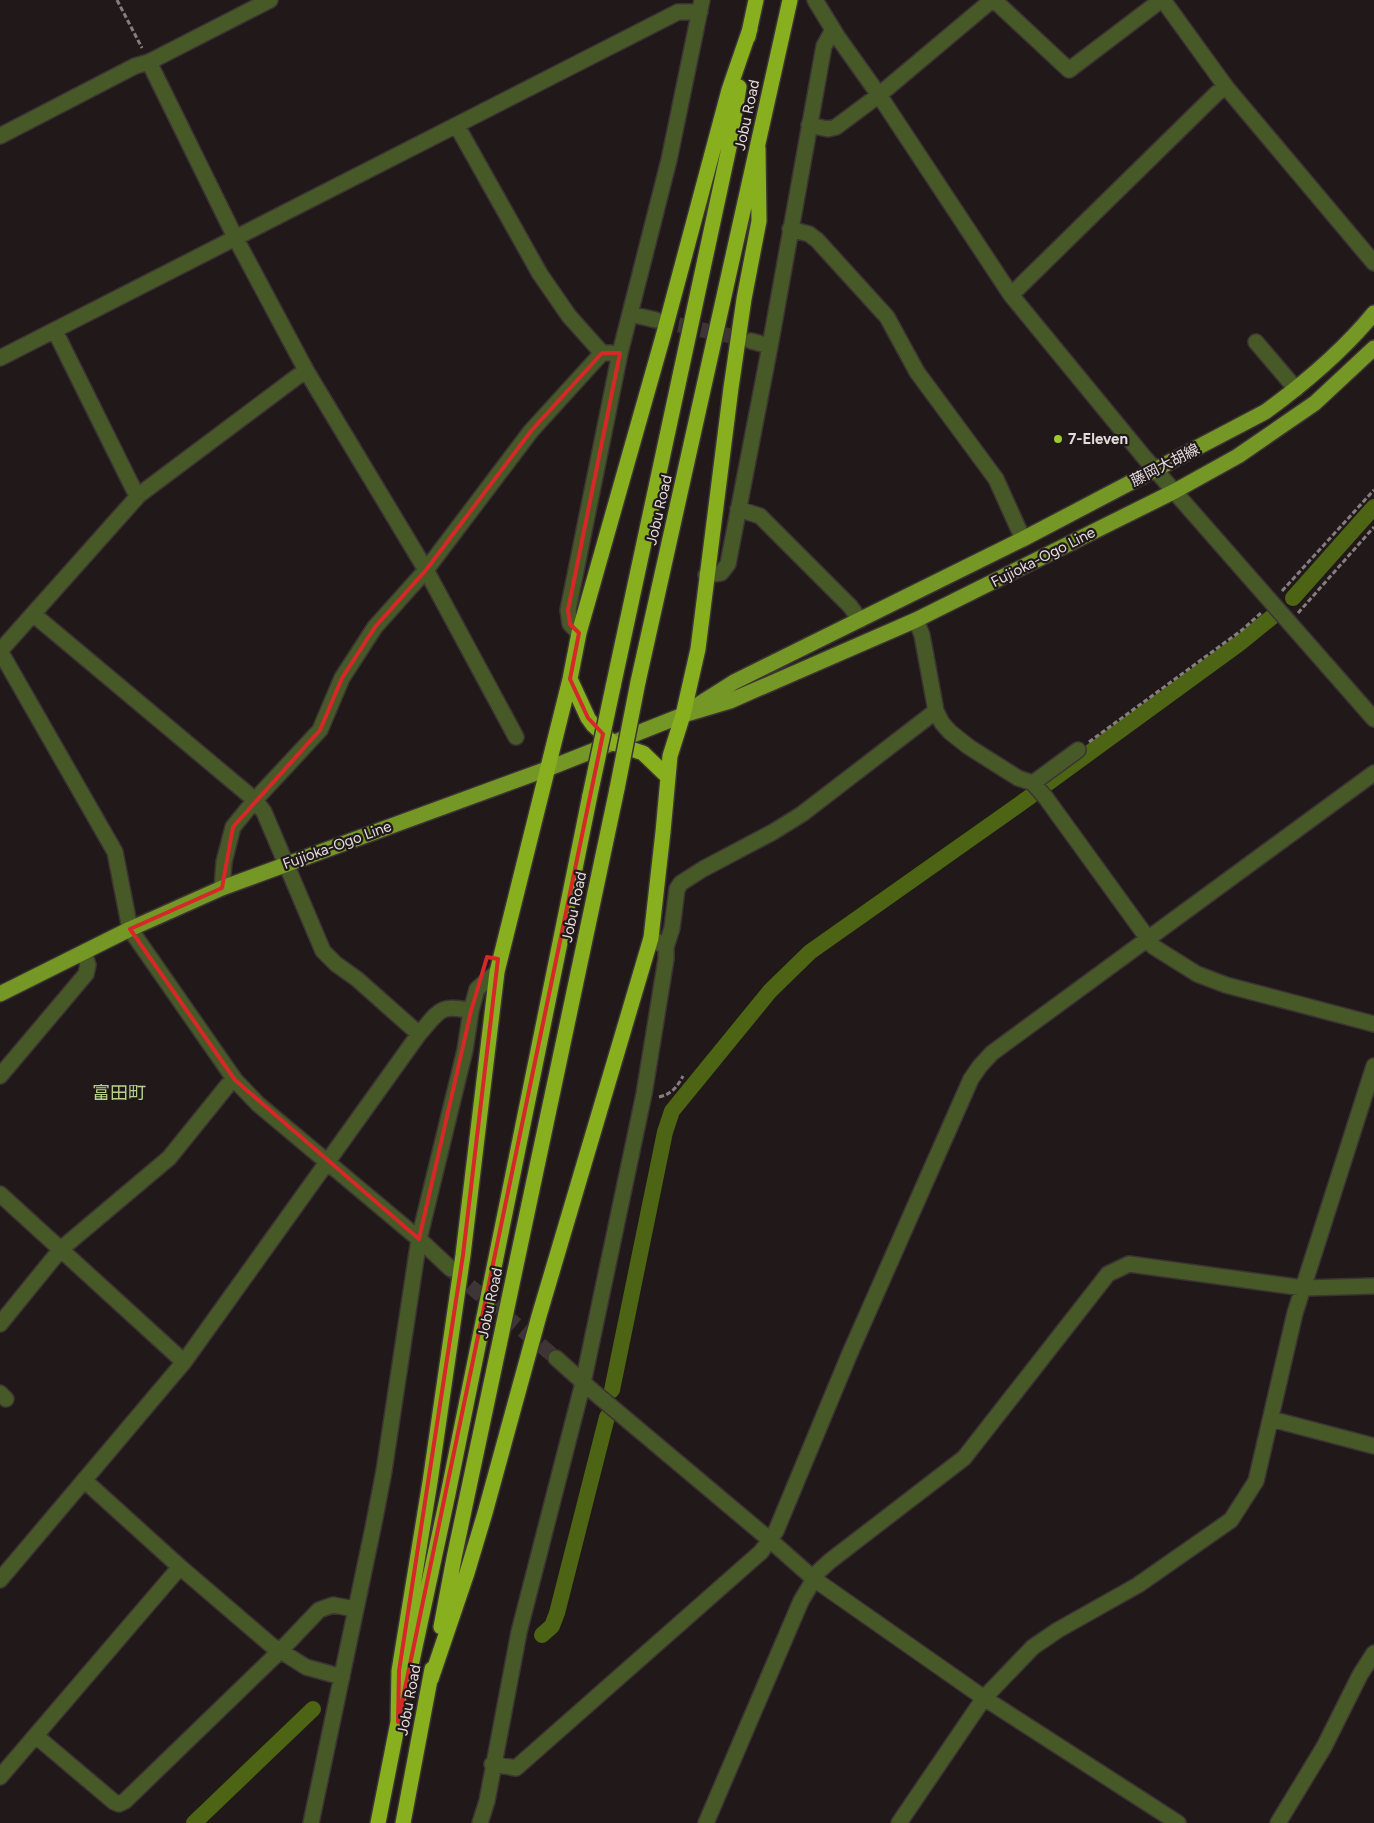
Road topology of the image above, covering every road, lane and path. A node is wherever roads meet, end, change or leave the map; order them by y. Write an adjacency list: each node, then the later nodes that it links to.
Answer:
1 (117, 0): 12 (path)
2 (270, 0): 12 (street)
3 (756, 0): 10 (highway, Jobu Road)
4 (790, 0): 18 (highway, Jobu Road)
5 (993, 0): 6 (street); 14 (street)
6 (1159, 0)
7 (1163, 0): 13 (street)
8 (817, 1): 11 (street)
9 (701, 6): 15 (street); 23 (street)
10 (750, 28): 50 (highway); 104 (highway, Jobu Road, bridge)
11 (833, 30): 14 (street); 16 (street)
12 (149, 62): 17 (street); 20 (street)
13 (1226, 87): 21 (street); 22 (street)
14 (879, 95): 16 (street); 22 (street)
15 (457, 126): 20 (street); 31 (street)
16 (809, 126): 19 (street)
17 (0, 136)
18 (758, 148): 44 (highway); 102 (highway, Jobu Road, bridge)
19 (790, 229): 29 (street); 42 (street)
20 (236, 239): 26 (street); 34 (street)
21 (1374, 263)
22 (1011, 295): 36 (street)
23 (630, 314): 25 (street); 32 (street)
24 (1374, 314): 35 (main road, 藤岡大胡線)
25 (656, 320)
26 (55, 331): 33 (street); 39 (street)
27 (751, 341): 29 (street)
28 (1256, 342): 35 (street)
29 (770, 346): 40 (street)
30 (1374, 348): 38 (main road, Fujioka-Ogo Line)
31 (602, 353): 32 (street); 43 (street)
32 (620, 353): 50 (street)
33 (0, 358)
34 (307, 372): 39 (street); 43 (street)
35 (1296, 389): 36 (main road, 藤岡大胡線)
36 (1156, 470): 38 (street); 42 (main road, 藤岡大胡線)
37 (1374, 490): 45 (path)
38 (1175, 491): 45 (street); 48 (main road, Fujioka-Ogo Line)
39 (140, 495): 46 (street)
40 (738, 509): 44 (street); 47 (street)
41 (1374, 528): 49 (path)
42 (1023, 539): 47 (main road, 藤岡大胡線)
43 (426, 570): 55 (street); 62 (street)
44 (706, 575): 53 (highway)
45 (1272, 603): 49 (street); 57 (path)
46 (33, 614): 62 (street); 65 (street)
47 (860, 620): 53 (main road, Fujioka-Ogo Line)
48 (916, 620): 52 (street); 53 (main road, Fujioka-Ogo Line)
49 (1288, 621): 54 (street)
50 (579, 633): 51 (highway)
51 (570, 679): 56 (highway); 58 (highway)
52 (936, 711): 61 (street); 68 (street)
53 (683, 715): 56 (main road, Fujioka-Ogo Line); 60 (highway)
54 (1374, 719)
55 (516, 737)
56 (613, 743): 58 (main road, Fujioka-Ogo Line); 60 (highway)
57 (1078, 750): 61 (street)
58 (547, 769): 63 (main road, Fujioka-Ogo Line); 70 (highway)
59 (1374, 773): 67 (street)
60 (668, 776): 66 (highway)
61 (1033, 783): 67 (street)
62 (255, 800): 63 (street); 64 (street)
63 (287, 863): 64 (main road, Fujioka-Ogo Line); 74 (street)
64 (222, 888): 65 (main road, Fujioka-Ogo Line)
65 (130, 929): 69 (main road, Fujioka-Ogo Line); 78 (street)
66 (651, 938): 68 (street); 102 (highway)
67 (1147, 938): 73 (street); 94 (street)
68 (666, 947): 79 (street)
69 (84, 952): 71 (main road, Fujioka-Ogo Line); 76 (street)
70 (497, 972): 72 (street); 104 (highway)
71 (0, 994)
72 (471, 1010): 74 (street); 82 (street)
73 (1374, 1024)
74 (419, 1034): 80 (street)
75 (1374, 1066): 86 (street)
76 (0, 1076)
77 (683, 1076): 79 (path)
78 (235, 1080): 80 (street); 83 (street)
79 (644, 1094): 90 (street)
80 (328, 1163): 82 (street); 89 (street)
81 (0, 1194): 83 (street)
82 (419, 1239): 84 (street); 98 (street)
83 (61, 1249): 87 (street); 89 (street)
84 (450, 1269)
85 (1374, 1286): 86 (street)
86 (1304, 1288): 91 (street); 96 (street)
87 (0, 1324)
88 (556, 1358): 90 (street)
89 (184, 1362): 93 (street)
90 (583, 1384): 94 (street); 106 (street)
91 (1270, 1419): 92 (street); 103 (street)
92 (1374, 1446)
93 (84, 1480): 95 (street); 97 (street)
94 (770, 1540): 96 (street); 106 (street)
95 (180, 1567): 99 (street); 105 (street)
96 (814, 1579): 103 (street); 112 (street)
97 (0, 1580)
98 (355, 1609): 99 (street); 101 (street)
99 (280, 1651): 101 (street); 105 (street)
100 (1374, 1653): 115 (street)
101 (342, 1677): 108 (street)
102 (431, 1679): 110 (highway, Jobu Road)
103 (984, 1698): 113 (street); 114 (street)
104 (398, 1722): 109 (highway, Jobu Road)
105 (36, 1736): 107 (street)
106 (492, 1764): 111 (street)
107 (0, 1777)
108 (311, 1823)
109 (378, 1823)
110 (403, 1823)
111 (480, 1823)
112 (706, 1823)
113 (899, 1823)
114 (1178, 1823)
115 (1278, 1823)

